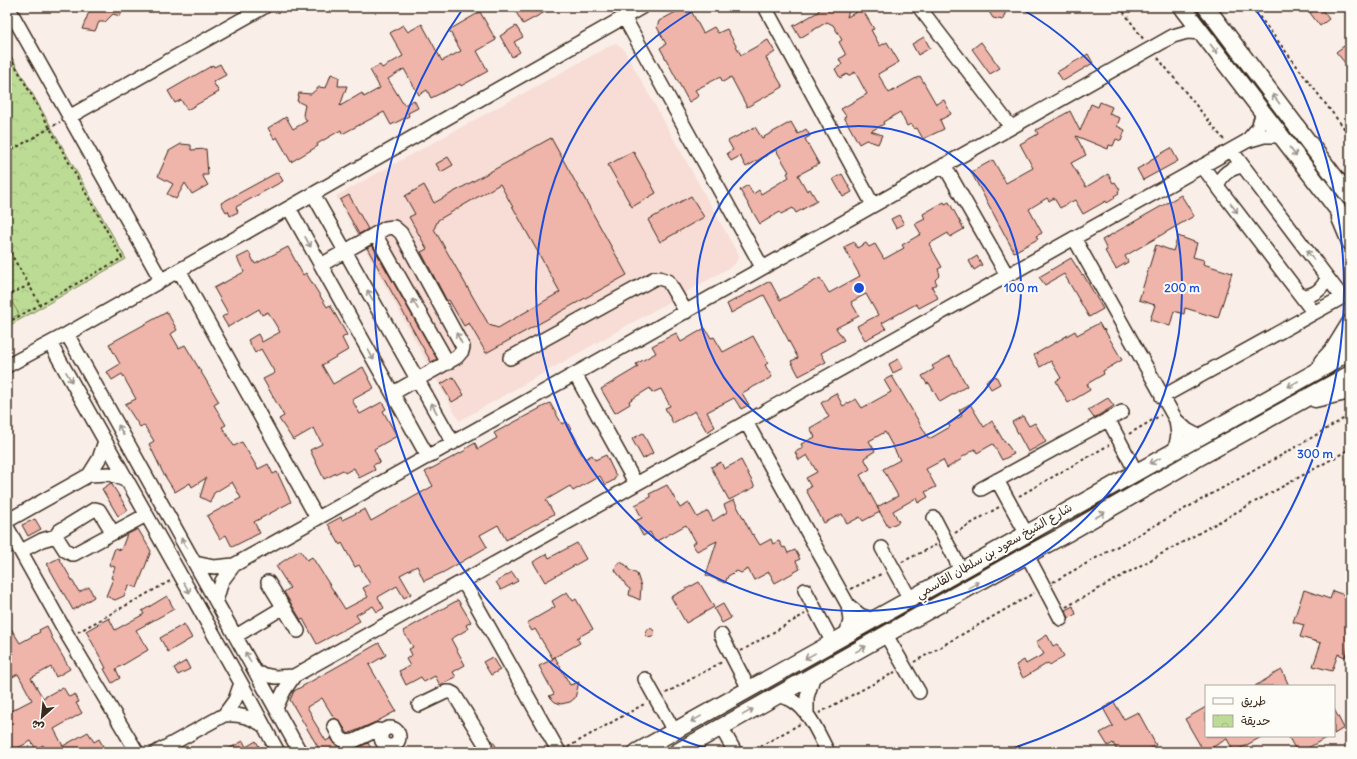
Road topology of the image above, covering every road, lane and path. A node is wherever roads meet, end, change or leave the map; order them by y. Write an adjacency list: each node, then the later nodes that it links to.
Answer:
1 (8, 7): 16 (street)
2 (264, 7): 16 (street)
3 (642, 7): 10 (street)
4 (765, 7): 30 (street)
5 (919, 7): 17 (street)
6 (1120, 7): 13 (path)
7 (1206, 7): 29 (main road, one-way to 7)
8 (1252, 7): 20 (path)
9 (1183, 9): 11 (main road); 12 (street)
10 (624, 17): 28 (street); 40 (street)
11 (1202, 33): 12 (street); 15 (main road, one-way to 15)
12 (1173, 36): 13 (street)
13 (1150, 48): 17 (street); 22 (path)
14 (7, 51): 18 (path)
15 (1263, 112): 19 (main road); 21 (street)
16 (69, 117): 18 (path); 44 (street)
17 (1011, 127): 24 (street)
18 (50, 128): 23 (path); 49 (path)
19 (1281, 136): 21 (street); 32 (main road, one-way to 32)
20 (1350, 136)
21 (1247, 141): 22 (street)
22 (1231, 150): 25 (street); 26 (street)
23 (7, 153)
24 (944, 165): 30 (street); 42 (street)
25 (1202, 166): 27 (street); 35 (street)
26 (1243, 166): 27 (street); 43 (street, one-way to 26)
27 (1217, 186): 48 (street, one-way to 48)
28 (313, 194): 31 (street); 38 (street)
29 (1350, 197)
30 (873, 205): 40 (street)
31 (289, 208): 39 (street, one-way to 39); 41 (street)
32 (1336, 209): 33 (main road); 36 (main road)
33 (1350, 226)
34 (375, 234): 38 (street); 58 (street, one-way to 34); 58 (street, one-way to 34)
35 (1074, 238): 42 (street); 66 (street)
36 (1350, 242)
37 (7, 247): 45 (path)
38 (346, 251): 39 (street); 63 (street, one-way to 38)
39 (321, 265): 65 (street, one-way to 65)
40 (762, 267): 50 (street)
41 (179, 270): 44 (street); 88 (street)
42 (1007, 275): 71 (street)
43 (1327, 278): 47 (street); 48 (street)
44 (161, 280): 54 (street)
45 (29, 285): 46 (path); 49 (path)
46 (11, 294)
47 (1346, 295): 51 (street)
48 (1300, 296): 51 (street)
49 (40, 304): 52 (path)
50 (686, 312): 57 (street); 60 (street)
51 (1314, 313): 66 (street)
52 (7, 323)
53 (1350, 323): 61 (main road)
54 (67, 334): 55 (street); 100 (street, one-way to 54)
55 (50, 343): 59 (street); 74 (street, one-way to 74)
56 (1350, 350): 61 (main road, شارع الشيخ سعود بن سلطان القاسمي)
57 (510, 358)
58 (448, 363): 63 (street)
59 (7, 366)
60 (575, 374): 75 (street); 83 (street)
61 (1311, 374): 72 (main road, شارع الشيخ سعود بن سلطان القاسمي, one-way to 72)
62 (1350, 374): 67 (main road, شارع الشيخ سعود بن سلطان القاسمي)
63 (418, 380): 65 (street); 75 (street, one-way to 63)
64 (1350, 391): 67 (main road)
65 (392, 393): 78 (street)
66 (1162, 397): 69 (street)
67 (1293, 406): 94 (main road, شارع الشيخ سعود بن سلطان القاسمي, one-way to 67)
68 (1122, 412): 70 (street)
69 (1173, 415): 72 (street); 73 (path); 77 (street)
70 (1108, 419): 73 (street); 81 (street)
71 (746, 422): 83 (street); 109 (street)
72 (1200, 436): 77 (main road, شارع الشيخ سعود بن سلطان القاسمي)
73 (1119, 440): 79 (street); 85 (path)
74 (106, 441): 80 (street); 82 (street)
75 (453, 442): 78 (street)
76 (1350, 449): 113 (path)
77 (1175, 450): 79 (main road, شارع الشيخ سعود بن سلطان القاسمي, one-way to 79)
78 (428, 456): 88 (street)
79 (1136, 472): 86 (main road, شارع الشيخ سعود بن سلطان القاسمي)
80 (89, 475): 82 (street); 90 (street)
81 (997, 480): 84 (street); 85 (street)
82 (127, 481): 87 (street)
83 (636, 484): 105 (street)
84 (980, 489)
85 (1009, 502): 93 (street); 96 (path)
86 (1072, 507): 93 (main road, شارع الشيخ سعود بن سلطان القاسمي); 94 (main road)
87 (146, 515): 92 (street); 104 (street)
88 (318, 518): 101 (street)
89 (934, 518): 96 (street)
90 (7, 520)
91 (7, 527): 98 (street)
92 (113, 533): 95 (street); 95 (street)
93 (1026, 533): 103 (main road, شارع الشيخ سعود بن سلطان القاسمي)
94 (1066, 534): 99 (main road, شارع الشيخ سعود بن سلطان القاسمي)
95 (56, 536): 98 (street)
96 (945, 539): 102 (path); 103 (street)
97 (882, 548): 102 (street)
98 (21, 551): 119 (street)
99 (1027, 555): 113 (street); 117 (main road, شارع الشيخ سعود بن سلطان القاسمي, one-way to 99)
100 (195, 563): 101 (street); 110 (street)
101 (234, 565): 110 (street)
102 (893, 567): 108 (street); 109 (path)
103 (961, 570): 108 (main road, شارع الشيخ سعود بن سلطان القاسمي)
104 (179, 575): 119 (path); 126 (street, one-way to 126)
105 (463, 581): 124 (street); 141 (street)
106 (268, 582): 111 (street)
107 (805, 590): 112 (street)
108 (910, 599): 114 (main road, شارع الشيخ سعود بن سلطان القاسمي)
109 (845, 600): 114 (street); 120 (street)
110 (216, 601): 118 (street)
111 (284, 607): 115 (street); 118 (street)
112 (815, 608): 120 (street); 121 (path)
113 (1059, 616)
114 (873, 620): 120 (main road, شارع الشيخ سعود بن سلطان القاسمي)
115 (298, 631)
116 (722, 635): 121 (street)
117 (886, 635): 123 (main road, شارع الشيخ سعود بن سلطان القاسمي, one-way to 117); 128 (street)
118 (236, 636): 122 (street, one-way to 118)
119 (68, 638): 142 (street)
120 (840, 639): 127 (main road, شارع الشيخ سعود بن سلطان القاسمي, one-way to 127)
121 (732, 656): 127 (street); 130 (path)
122 (256, 673): 124 (street); 132 (street)
123 (814, 675): 129 (main road, شارع الشيخ سعود بن سلطان القاسمي); 134 (street)
124 (294, 676): 132 (street)
125 (645, 679): 130 (street)
126 (241, 682): 133 (street); 135 (street)
127 (749, 689): 138 (main road, شارع الشيخ سعود بن سلطان القاسمي, one-way to 138)
128 (919, 692)
129 (778, 695): 134 (street); 137 (main road, شارع الشيخ سعود بن سلطان القاسمي, one-way to 129)
130 (656, 698): 138 (street); 141 (path)
131 (419, 705): 139 (street)
132 (276, 708): 145 (street)
133 (224, 715): 135 (street); 143 (street)
134 (807, 715): 149 (street)
135 (264, 726): 144 (street)
136 (334, 726): 140 (street)
137 (721, 727): 147 (main road, شارع الشيخ سعود بن سلطان القاسمي); 148 (street)
138 (674, 731): 146 (main road, شارع الشيخ سعود بن سلطان القاسمي)
139 (485, 744)
140 (400, 748)
141 (563, 750)
142 (137, 752)
143 (157, 752)
144 (278, 752)
145 (300, 752)
146 (637, 752)
147 (677, 752)
148 (735, 752)
149 (828, 752)

